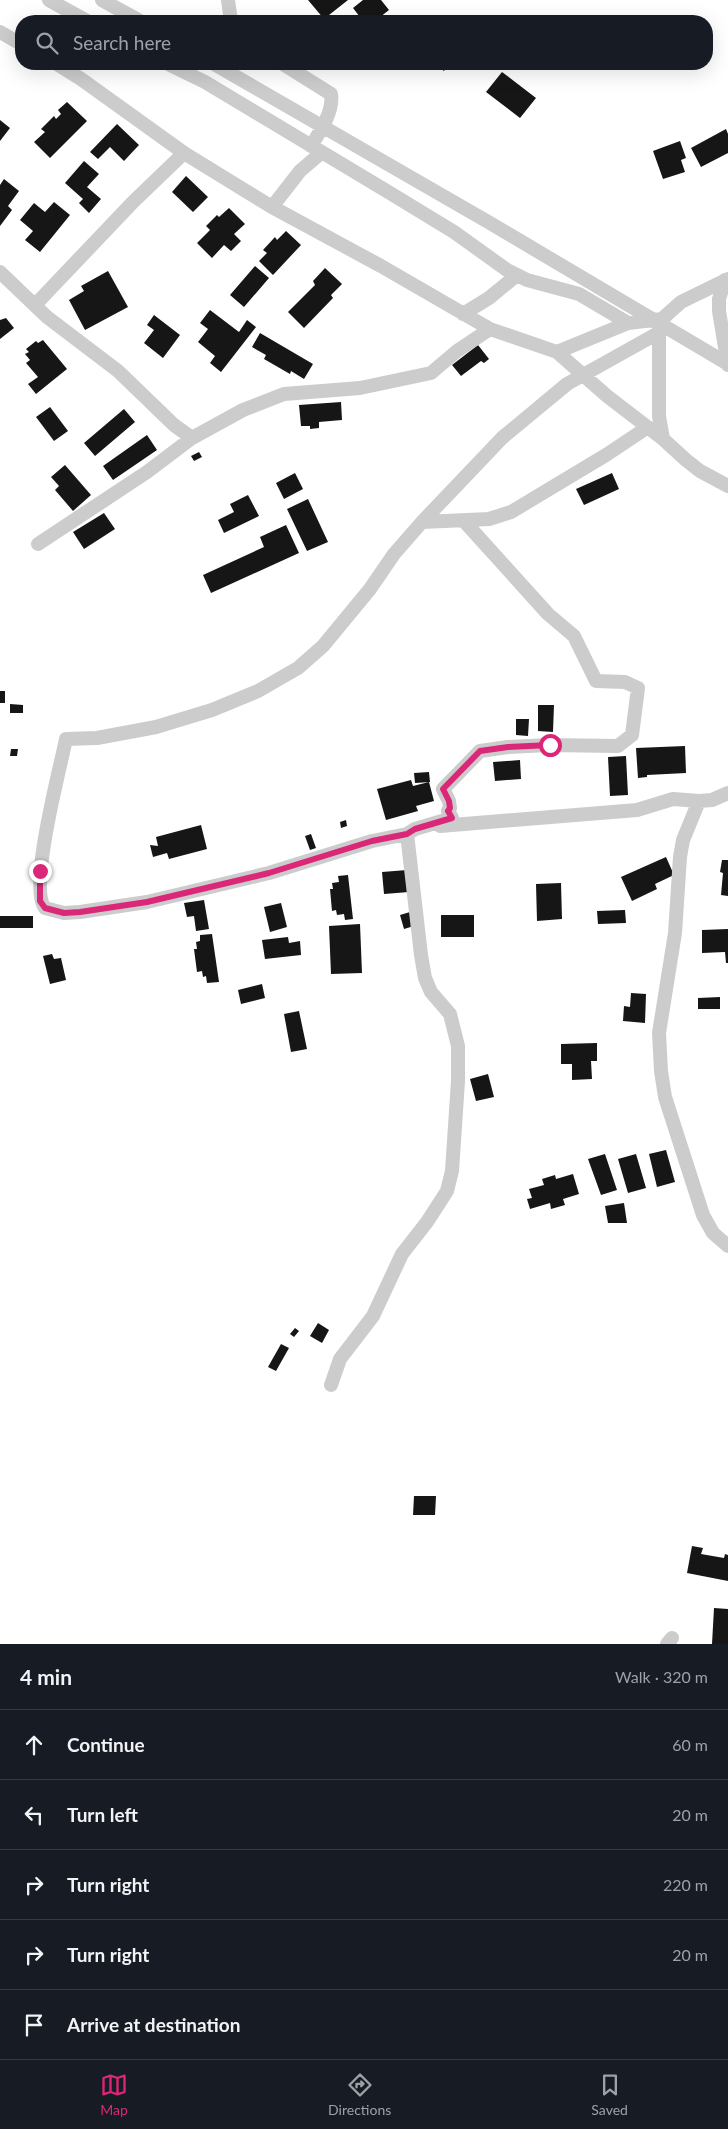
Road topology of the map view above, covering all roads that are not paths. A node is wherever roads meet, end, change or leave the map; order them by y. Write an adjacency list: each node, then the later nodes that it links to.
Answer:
1 (49, 0): 4 (street)
2 (102, 0): 5 (street)
3 (228, 0): 6 (street)
4 (76, 15)
5 (129, 15)
6 (230, 15)
7 (0, 32): 8 (street)
8 (15, 41)
9 (67, 70): 15 (street)
10 (180, 70): 14 (street)
11 (225, 70): 13 (street)
12 (293, 70): 13 (street)
13 (323, 126): 14 (street); 23 (street)
14 (316, 150): 16 (street); 18 (street)
15 (184, 154): 16 (street); 20 (street)
16 (272, 207): 21 (street)
17 (0, 272): 20 (street)
18 (517, 275): 21 (street); 22 (street)
19 (727, 279): 23 (street); 26 (street)
20 (35, 305): 29 (street)
21 (463, 314): 24 (street)
22 (628, 323): 23 (street); 25 (street)
23 (658, 325): 26 (street); 27 (street); 30 (street)
24 (490, 329): 25 (street); 29 (street)
25 (557, 352): 27 (street)
26 (728, 364)
27 (582, 375): 28 (street); 33 (street)
28 (648, 427): 30 (street); 32 (street)
29 (192, 438): 34 (street)
30 (663, 439): 31 (street)
31 (728, 486)
32 (464, 521): 33 (street); 37 (street)
33 (422, 522): 37 (street)
34 (38, 544)
35 (728, 793): 36 (street)
36 (700, 801): 37 (street); 38 (street)
37 (411, 831): 39 (street)
38 (728, 1246)
39 (331, 1385)

